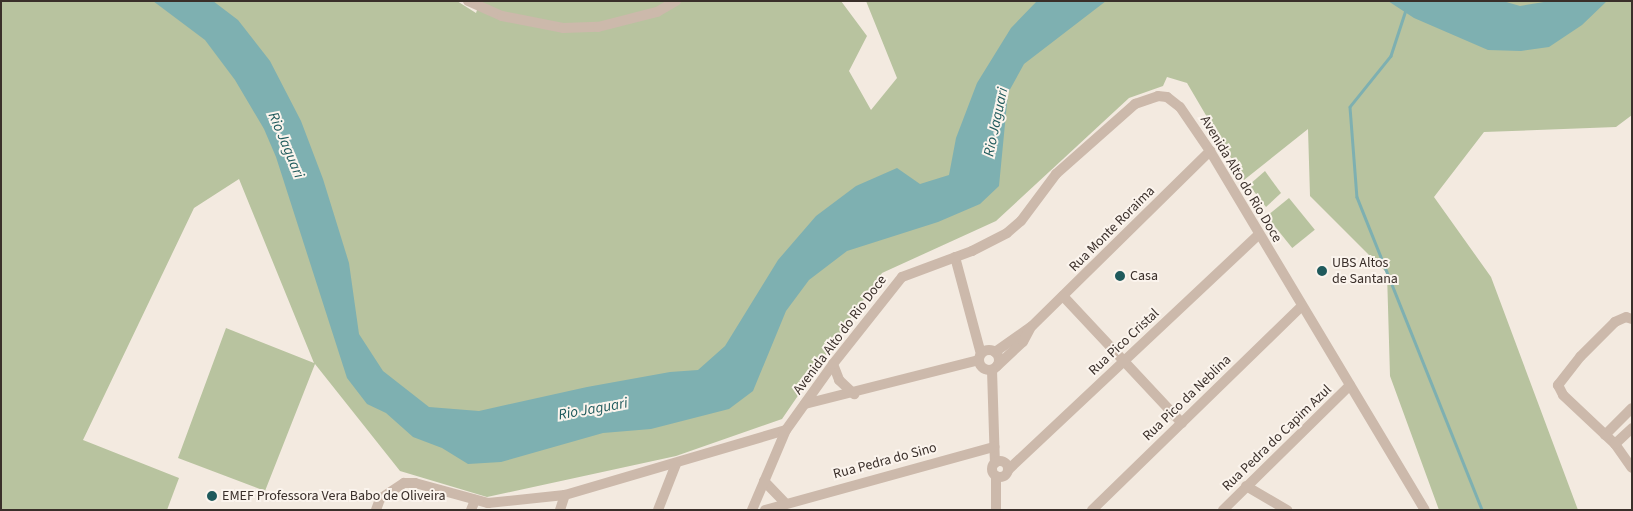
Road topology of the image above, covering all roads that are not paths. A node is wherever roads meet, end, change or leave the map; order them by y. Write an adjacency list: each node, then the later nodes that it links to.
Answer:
1 (468, 1): 2 (street)
2 (676, 1)
3 (1210, 151): 4 (street, Avenida Alto do Rio Doce); 5 (street, Avenida Alto do Rio Doce); 6 (street, Rua Monte Roraima)
4 (1258, 235): 7 (street, Avenida Alto do Rio Doce); 12 (street, Rua Pico Cristal)
5 (955, 257): 11 (street); 13 (street, Avenida Alto do Rio Doce)
6 (1063, 296): 9 (street, Rua Monte Roraima); 12 (street)
7 (1302, 306): 15 (street, Avenida Alto do Rio Doce); 19 (street, Rua Pico da Neblina)
8 (1632, 319): 22 (street)
9 (1032, 326): 10 (street, Rua Monte Roraima); 14 (street, Rua Monte Roraima)
10 (995, 352): 11 (street); 14 (street)
11 (980, 357): 14 (street); 16 (street)
12 (1123, 362): 19 (street); 28 (street, Rua Pico Cristal)
13 (833, 364): 16 (street); 17 (street, Avenida Alto do Rio Doce)
14 (994, 368): 24 (street)
15 (1350, 385): 31 (street, Rua Pedra do Capim Azul); 44 (street, Avenida Alto do Rio Doce)
16 (854, 394): 17 (street)
17 (805, 404): 21 (street, Avenida Alto do Rio Doce)
18 (1632, 408): 22 (street)
19 (1182, 423): 41 (street, Rua Pico da Neblina)
20 (1632, 428): 23 (street)
21 (786, 430): 26 (street); 30 (street, Avenida Alto do Rio Doce)
22 (1605, 435): 23 (street)
23 (1615, 444): 27 (street)
24 (994, 447): 25 (street); 33 (street, Rua Pedra do Sino)
25 (995, 463): 28 (street); 29 (street)
26 (676, 464): 32 (street); 37 (street)
27 (1632, 468)
28 (1008, 470): 29 (street)
29 (996, 476): 40 (street)
30 (764, 481): 33 (street); 38 (street, Avenida Alto do Rio Doce)
31 (1246, 486): 42 (street, Rua Pedra do Capim Azul); 43 (street)
32 (565, 496): 34 (street); 36 (street)
33 (784, 502): 39 (street, Rua Pedra do Sino)
34 (473, 505): 35 (street)
35 (376, 510)
36 (560, 510)
37 (658, 510)
38 (752, 510)
39 (765, 510)
40 (996, 510)
41 (1092, 510)
42 (1223, 510)
43 (1287, 510)
44 (1425, 510)

